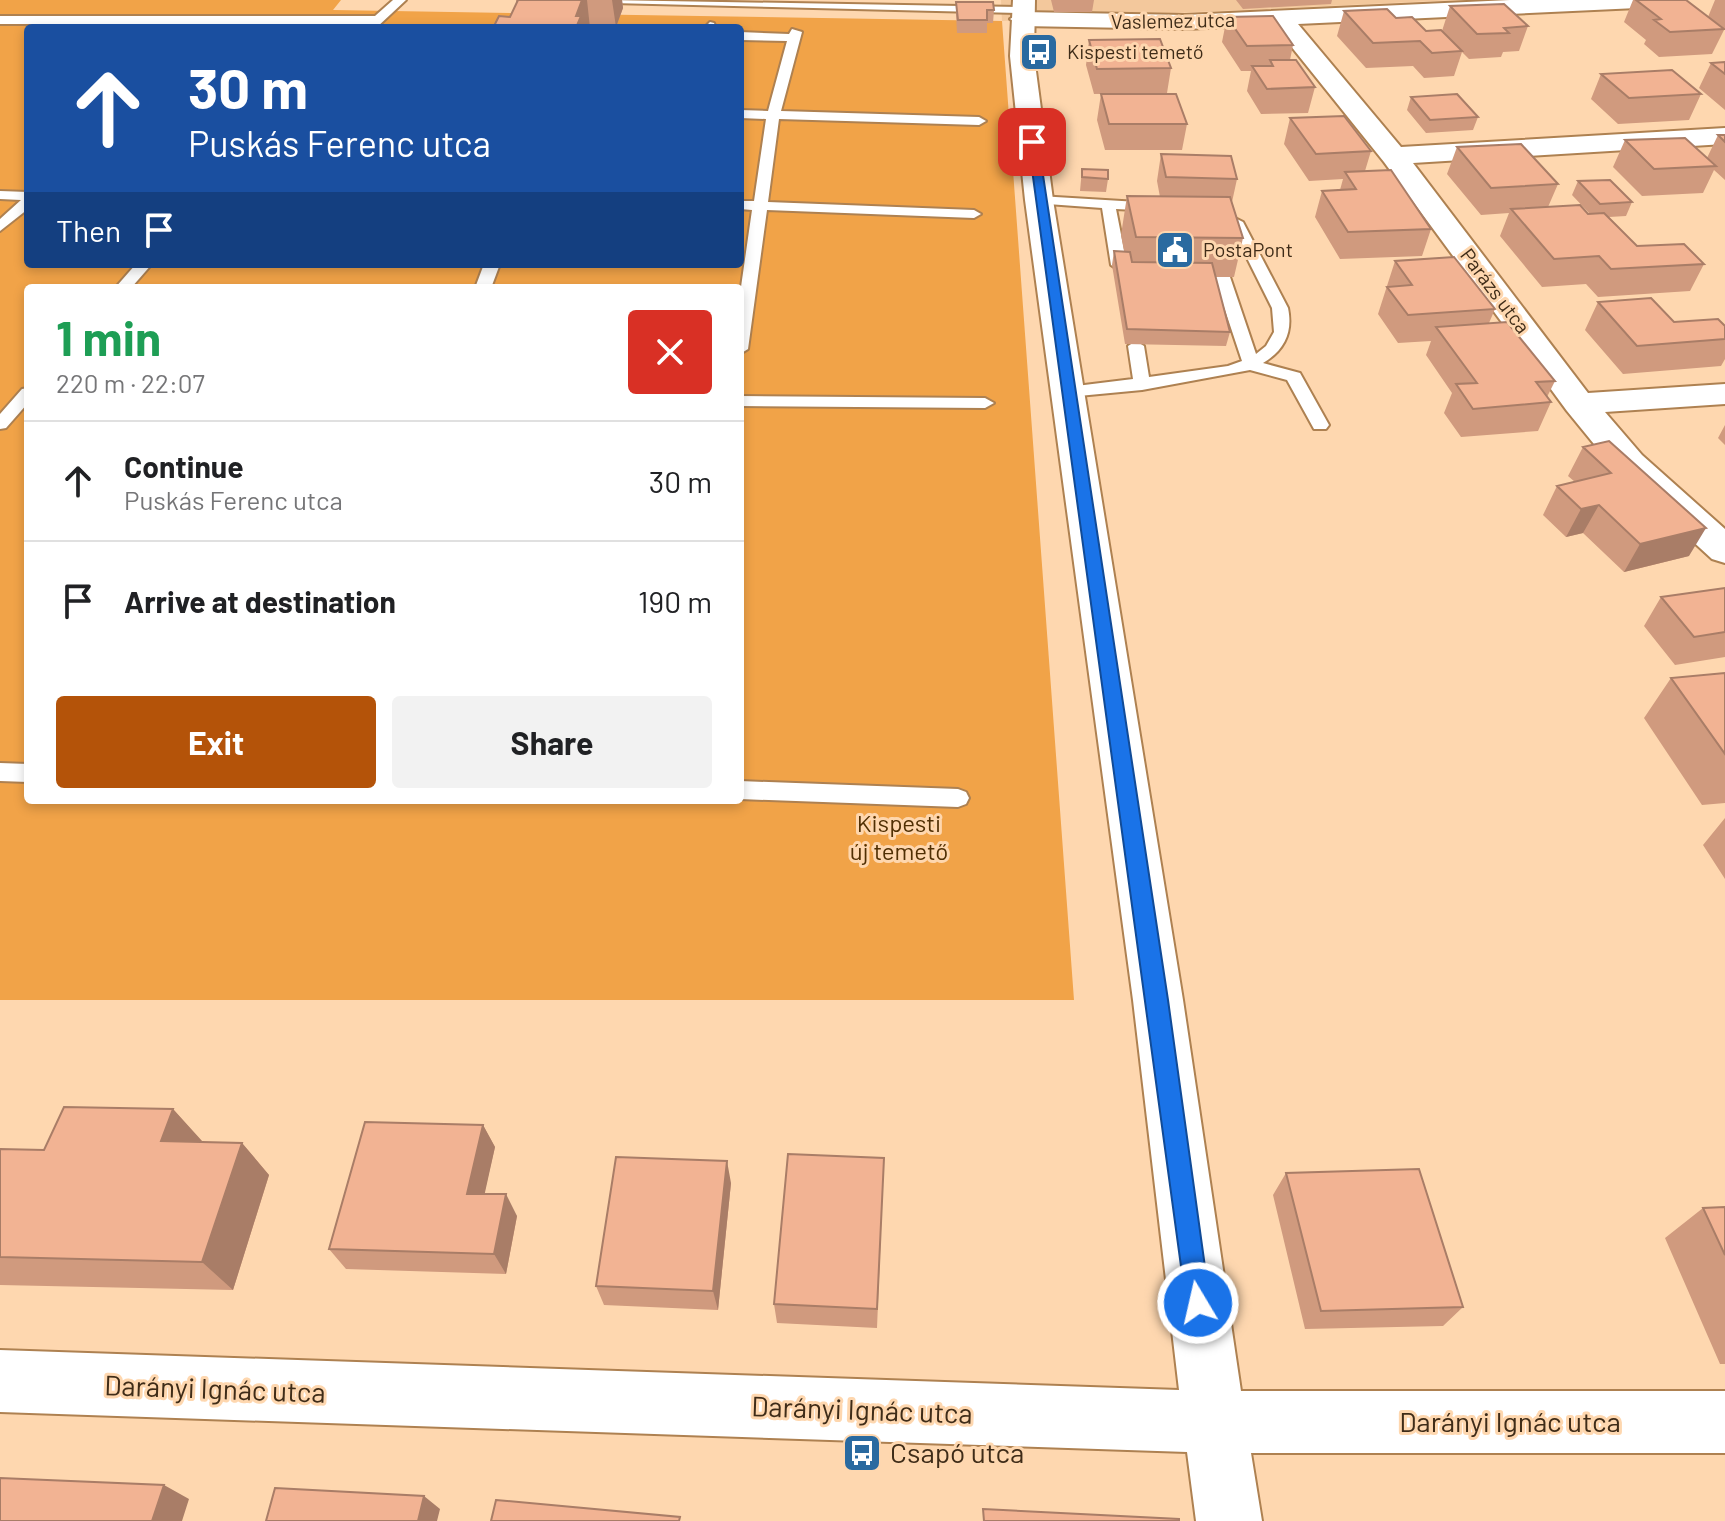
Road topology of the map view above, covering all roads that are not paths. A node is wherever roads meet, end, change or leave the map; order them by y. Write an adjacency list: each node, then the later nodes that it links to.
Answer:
1 (400, 0): 8 (lane)
2 (612, 0): 4 (lane)
3 (1659, 0): 5 (street, Vaslemez utca)
4 (1023, 10): 5 (street, Vaslemez utca); 17 (street)
5 (1281, 18): 14 (street, Parázs utca)
6 (0, 20): 7 (lane)
7 (220, 24): 8 (lane)
8 (373, 24)
9 (744, 36): 11 (lane)
10 (744, 114): 11 (lane)
11 (773, 115): 12 (lane); 21 (lane)
12 (979, 121)
13 (1725, 136): 14 (street)
14 (1394, 156): 39 (street, Parázs utca)
15 (0, 195): 16 (lane)
16 (24, 198)
17 (1039, 200): 19 (lane); 34 (street)
18 (24, 202): 25 (lane)
19 (1108, 204): 22 (lane); 26 (lane)
20 (744, 205): 21 (lane)
21 (760, 206): 24 (lane); 30 (lane)
22 (1171, 208)
23 (1198, 210): 32 (lane)
24 (974, 214)
25 (0, 227)
26 (1119, 265)
27 (140, 268): 29 (lane)
28 (1222, 277): 32 (lane)
29 (126, 284)
30 (744, 320)
31 (1136, 346): 33 (lane)
32 (1251, 365): 33 (lane); 41 (lane)
33 (1142, 385): 34 (lane)
34 (1068, 392): 48 (street)
35 (1725, 394): 39 (street)
36 (24, 397): 40 (lane)
37 (744, 401): 38 (lane)
38 (985, 403)
39 (1579, 404): 42 (street, Parázs utca)
40 (0, 424)
41 (1320, 425)
42 (1725, 550)
43 (0, 772): 44 (lane)
44 (24, 773)
45 (744, 790): 46 (lane)
46 (958, 798)
47 (0, 1381): 48 (street, Darányi Ignác utca)
48 (1216, 1422): 49 (street, Darányi Ignác utca); 50 (street)
49 (1725, 1422)
50 (1229, 1521)

